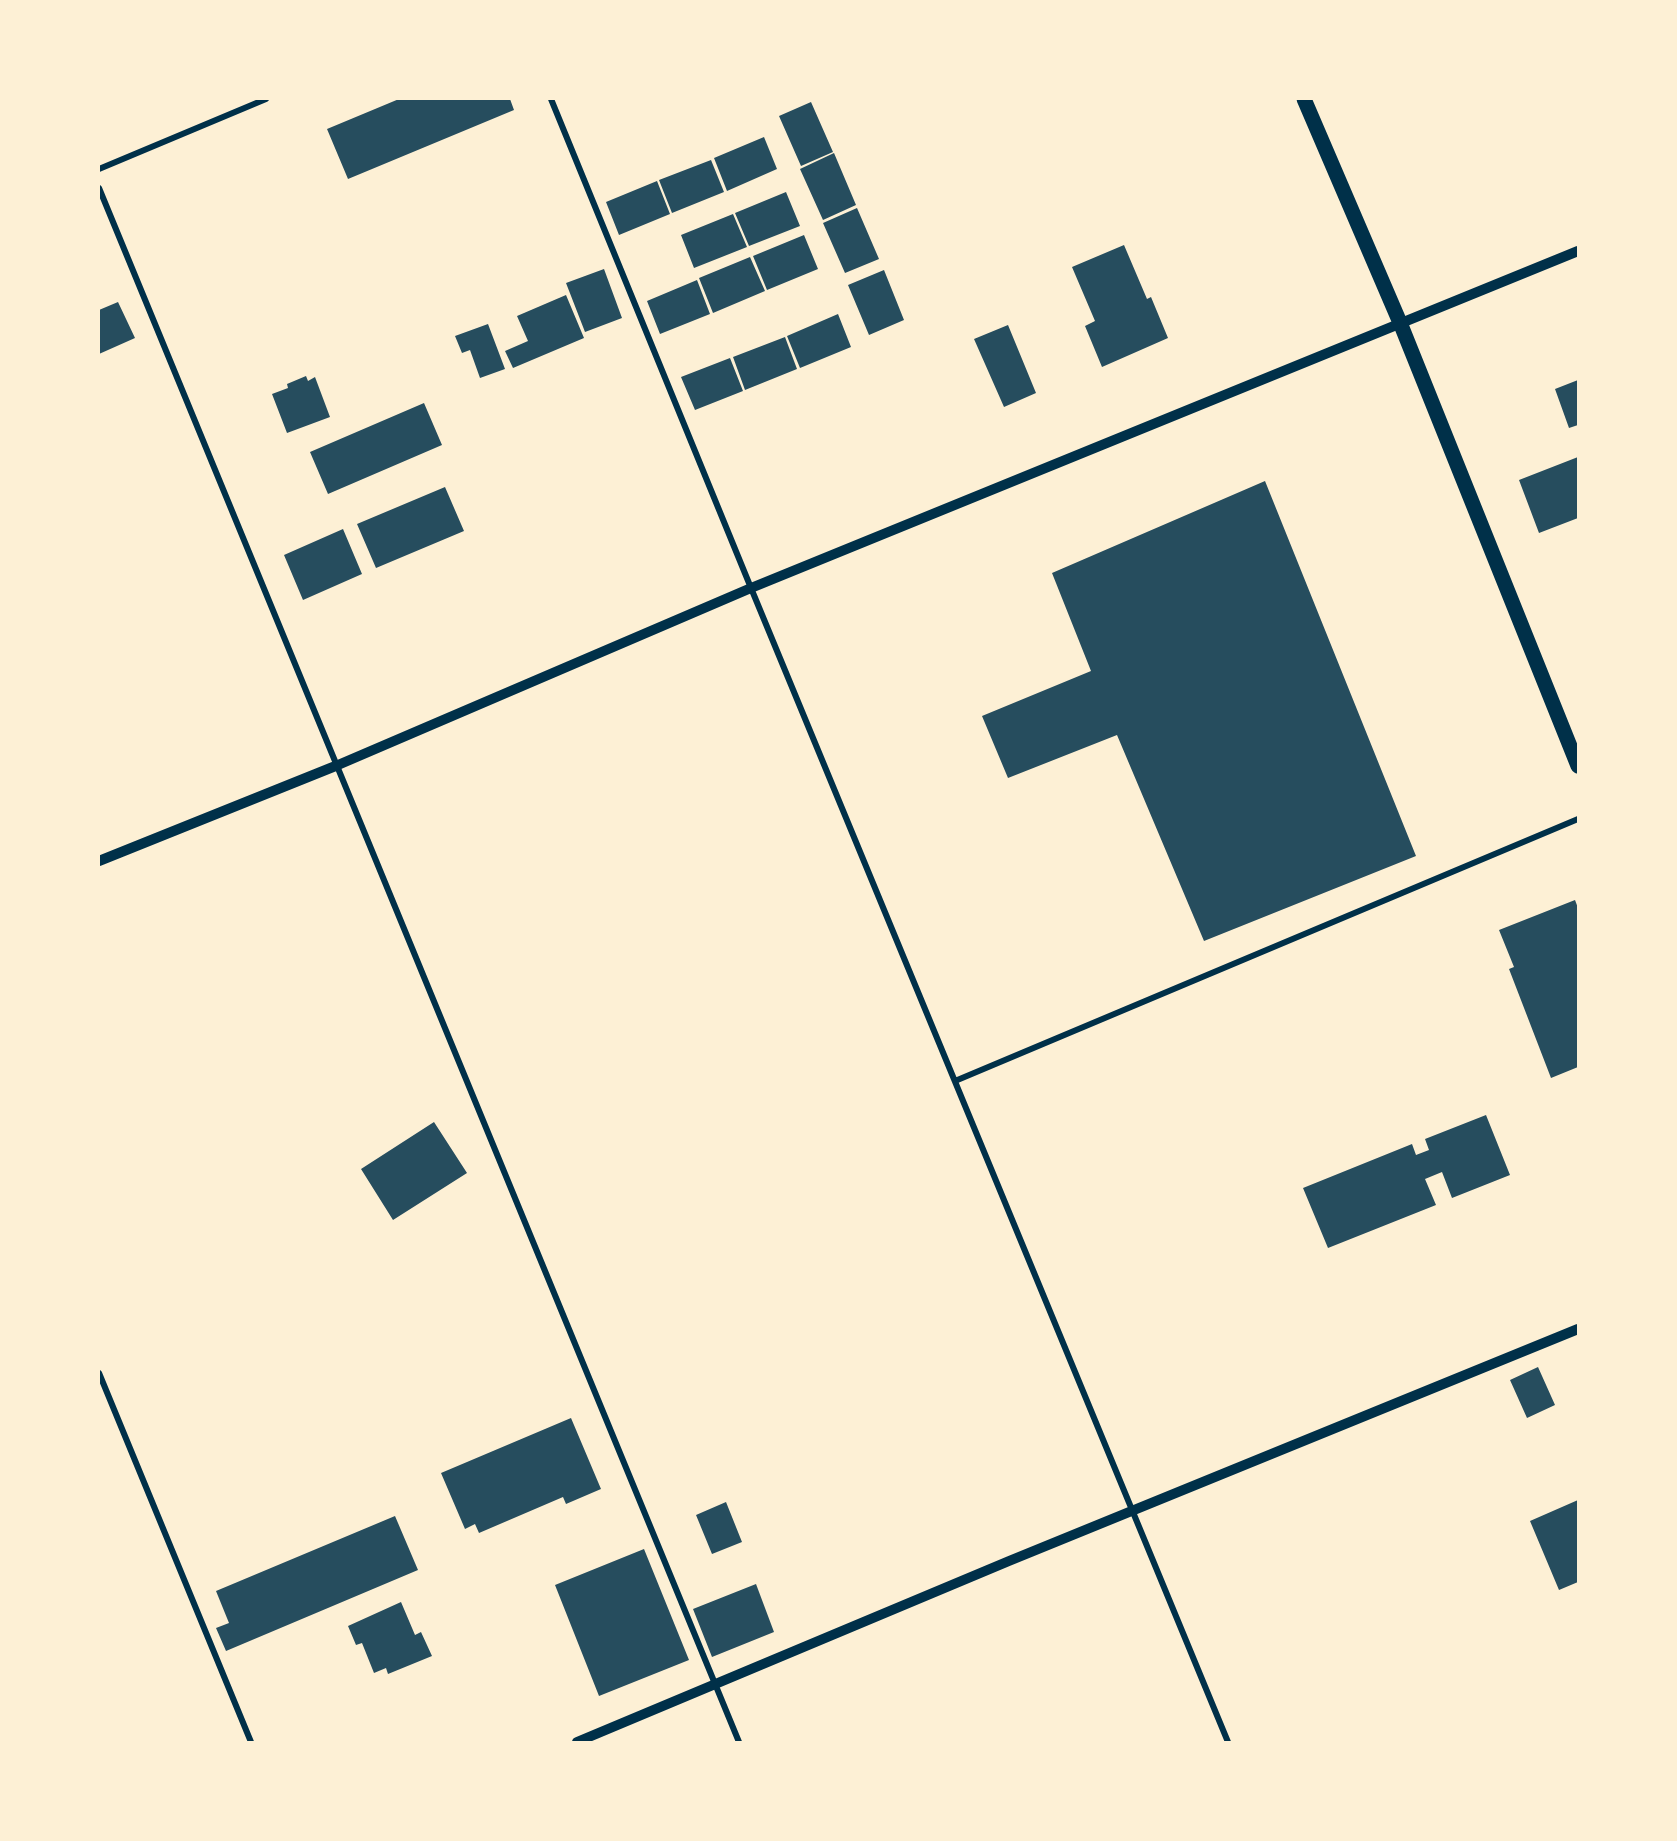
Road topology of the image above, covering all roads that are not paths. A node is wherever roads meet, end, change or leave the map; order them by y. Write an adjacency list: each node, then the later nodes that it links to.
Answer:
1 (266, 99): 4 (street)
2 (551, 99): 8 (street)
3 (1304, 99): 7 (main road)
4 (99, 169)
5 (99, 189): 9 (street)
6 (1578, 251): 7 (street)
7 (1401, 325): 8 (street); 10 (main road)
8 (751, 588): 9 (street); 13 (street)
9 (338, 765): 12 (street); 17 (street)
10 (1578, 766)
11 (1578, 819): 13 (street)
12 (99, 861)
13 (955, 1081): 16 (street)
14 (1578, 1329): 16 (street)
15 (99, 1373): 18 (street)
16 (1133, 1512): 17 (street); 21 (street)
17 (714, 1683): 19 (street); 20 (street)
18 (251, 1742)
19 (577, 1742)
20 (739, 1742)
21 (1228, 1742)

